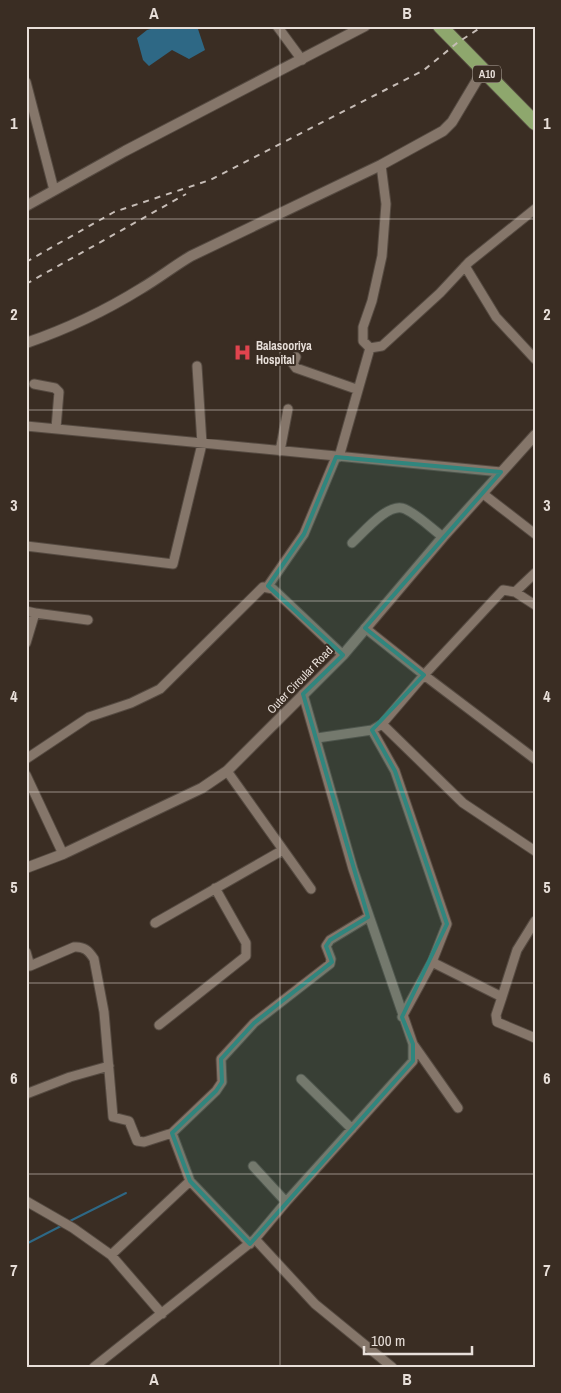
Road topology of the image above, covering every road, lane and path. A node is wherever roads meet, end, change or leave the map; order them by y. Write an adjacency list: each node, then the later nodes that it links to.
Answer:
1 (277, 26): 4 (street)
2 (366, 26): 4 (street)
3 (440, 26): 5 (highway, A10)
4 (302, 60): 9 (street)
5 (483, 70): 7 (highway, A10); 8 (street)
6 (26, 82): 9 (street)
7 (535, 123)
8 (381, 165): 13 (street); 14 (street)
9 (54, 190): 10 (street)
10 (26, 206)
11 (535, 209): 12 (street)
12 (464, 266): 14 (street); 16 (street)
13 (26, 343)
14 (370, 348): 19 (street)
15 (296, 358): 19 (street)
16 (535, 359)
17 (197, 366): 24 (street)
18 (34, 384): 22 (street)
19 (356, 389): 26 (street)
20 (288, 409): 25 (street)
21 (26, 426): 22 (street)
22 (56, 428): 24 (street)
23 (535, 435): 27 (street, Outer Circular Road)
24 (202, 444): 25 (street); 32 (street)
25 (280, 451): 26 (street)
26 (338, 457): 27 (street); 34 (street)
27 (501, 472): 28 (street, Outer Circular Road)
28 (482, 493): 29 (street); 30 (street, Outer Circular Road)
29 (535, 534)
30 (443, 537): 31 (street); 39 (street, Outer Circular Road)
31 (352, 543)
32 (26, 546)
33 (535, 573): 35 (street)
34 (268, 586): 41 (street); 47 (street)
35 (515, 592): 36 (street); 42 (street)
36 (535, 605)
37 (30, 612): 38 (street); 40 (street)
38 (88, 620)
39 (365, 628): 41 (street, Outer Circular Road); 42 (street)
40 (26, 643)
41 (342, 655): 43 (street, Outer Circular Road)
42 (424, 675): 44 (street); 48 (street)
43 (303, 694): 46 (street); 49 (street, Outer Circular Road)
44 (382, 724): 45 (street); 52 (street)
45 (372, 730): 46 (street); 61 (street)
46 (317, 738): 57 (street)
47 (26, 759)
48 (535, 759)
49 (227, 771): 51 (street); 53 (street, Outer Circular Road)
50 (26, 775): 53 (street)
51 (283, 850): 55 (street); 56 (street)
52 (535, 851)
53 (63, 854): 54 (street, Outer Circular Road)
54 (26, 868)
55 (215, 888): 59 (street); 65 (street)
56 (311, 889)
57 (368, 917): 64 (street); 73 (street)
58 (535, 921): 63 (street)
59 (155, 923)
60 (26, 952): 62 (street)
61 (432, 962): 63 (street); 64 (street)
62 (28, 967): 68 (street)
63 (502, 997): 66 (street)
64 (402, 1017): 67 (street)
65 (158, 1025)
66 (535, 1038)
67 (413, 1044): 71 (street); 72 (street)
68 (109, 1066): 70 (street); 73 (street)
69 (301, 1080): 72 (street)
70 (26, 1094)
71 (458, 1108)
72 (352, 1129): 77 (street)
73 (172, 1133): 75 (street)
74 (253, 1166): 77 (street)
75 (190, 1181): 78 (street); 79 (street)
76 (26, 1201): 79 (street)
77 (286, 1202): 78 (street)
78 (253, 1241): 80 (street); 82 (street)
79 (111, 1255): 80 (street)
80 (162, 1314): 81 (street)
81 (94, 1367)
82 (392, 1367)

